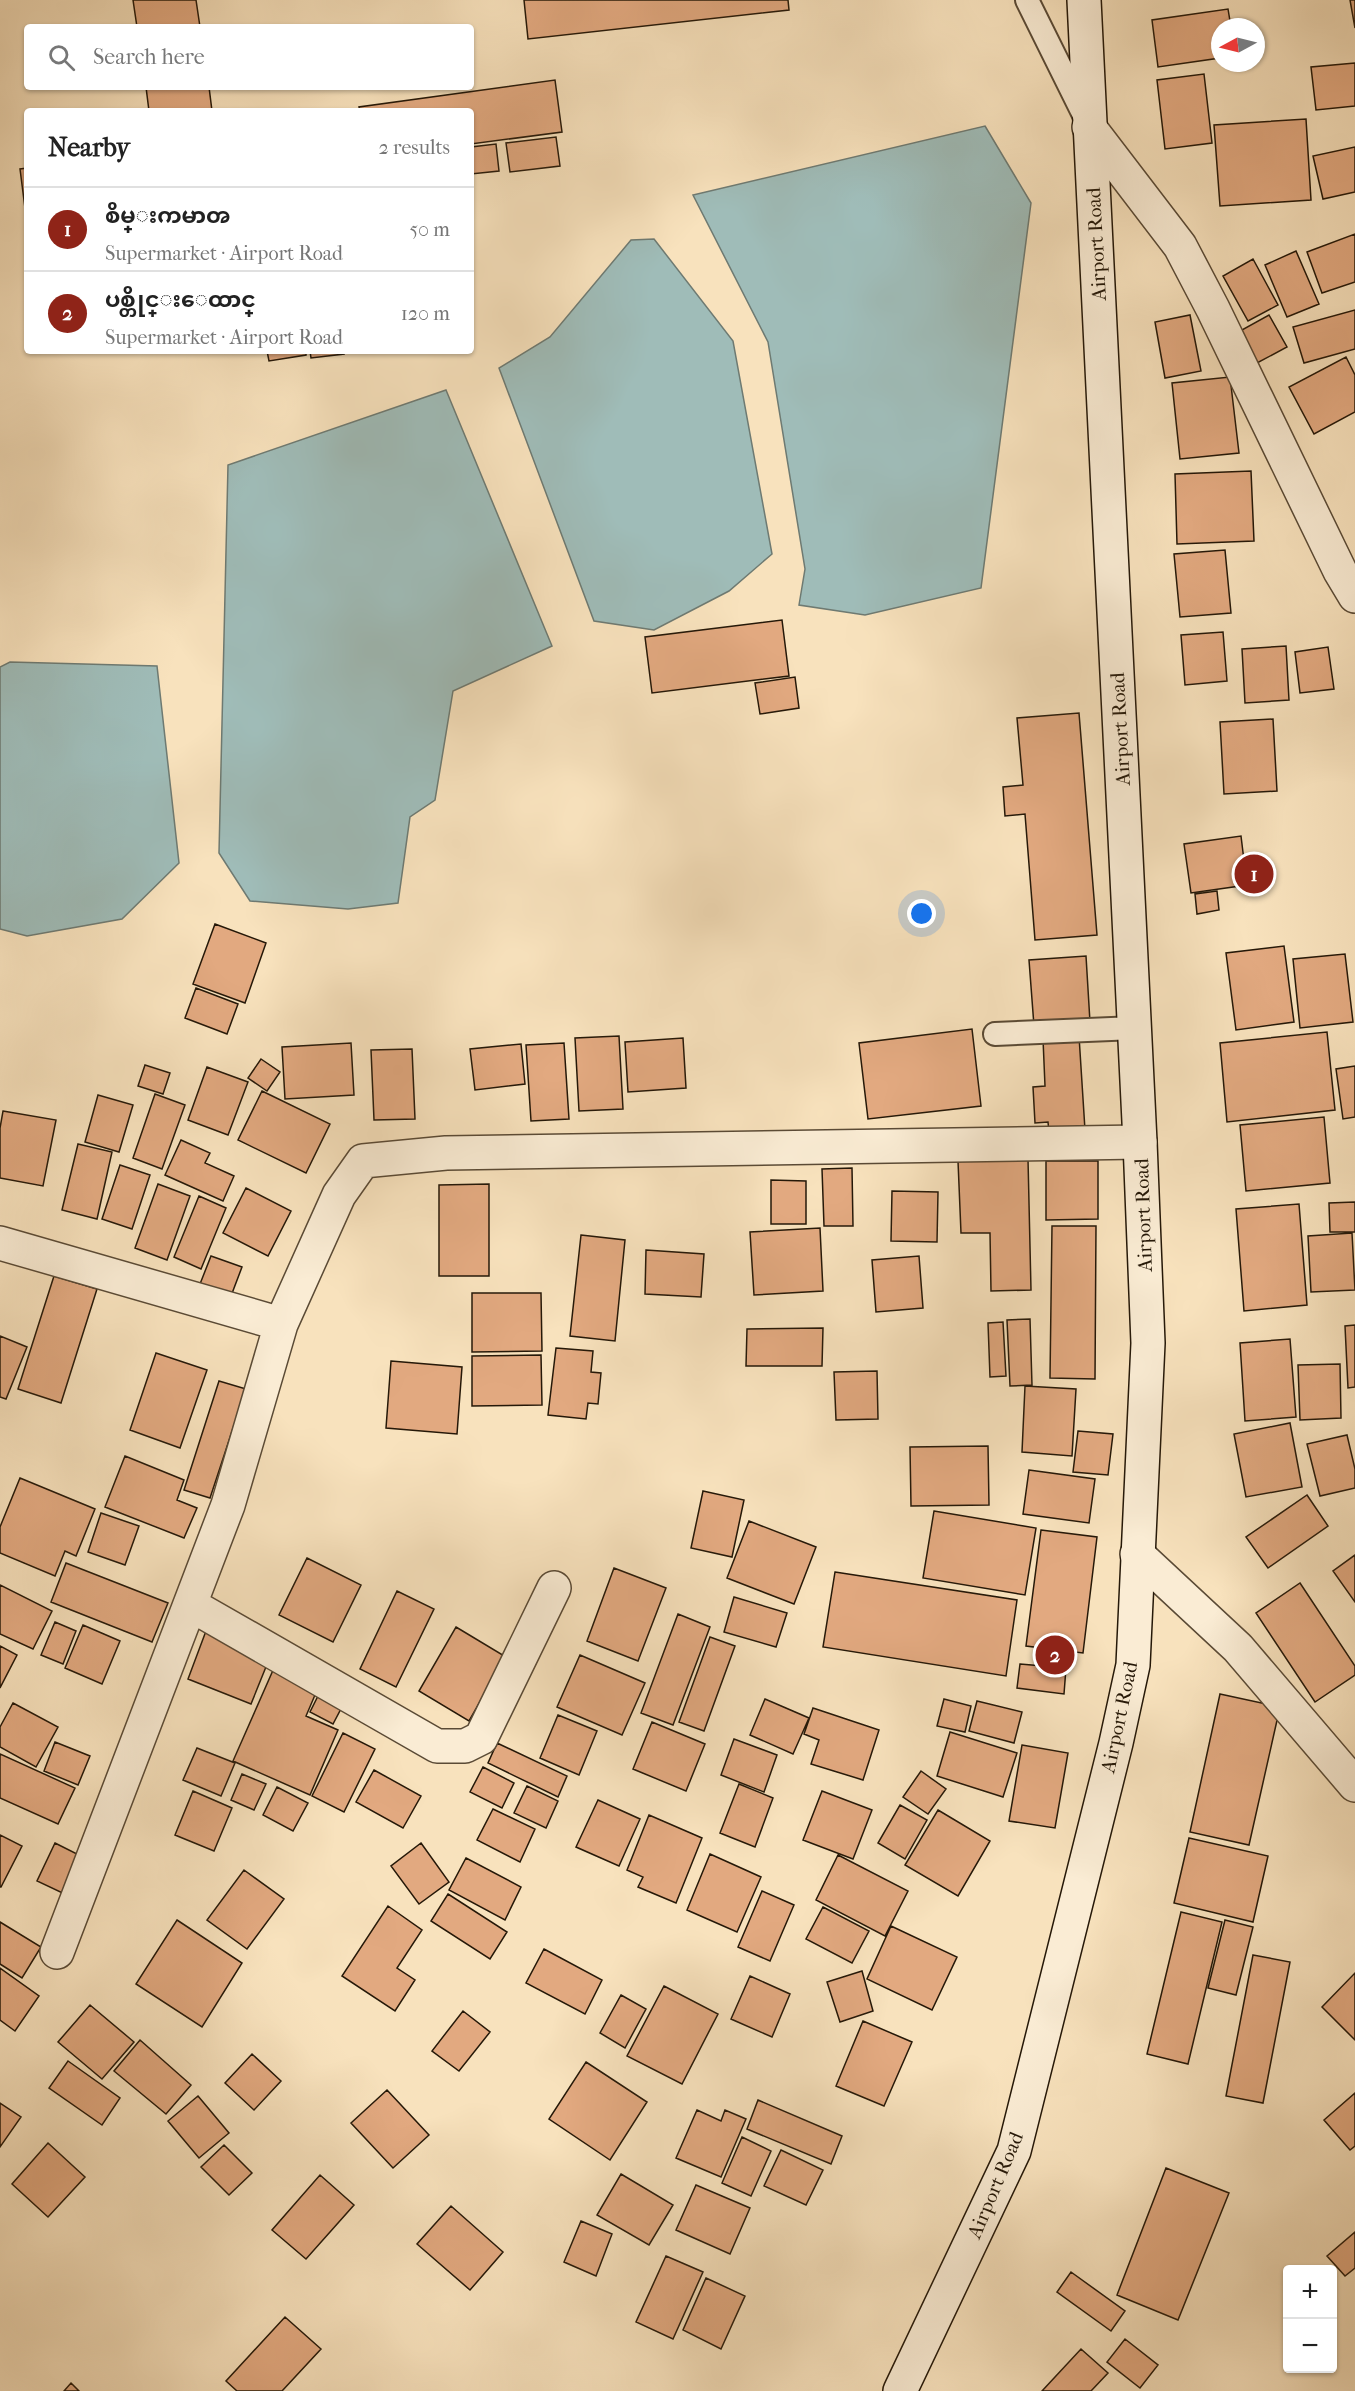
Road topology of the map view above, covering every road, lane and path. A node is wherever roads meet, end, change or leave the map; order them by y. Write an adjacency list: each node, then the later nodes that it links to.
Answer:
1 (1027, 0): 3 (lane)
2 (1084, 0): 3 (street, Airport Road)
3 (1089, 127): 4 (street); 5 (street, Airport Road)
4 (1355, 596)
5 (1135, 1028): 6 (lane); 7 (street, Airport Road)
6 (995, 1034)
7 (1140, 1142): 9 (street); 10 (street, Airport Road)
8 (0, 1243): 9 (street)
9 (280, 1324): 12 (street)
10 (1137, 1554): 13 (street); 15 (street, Airport Road)
11 (554, 1588): 12 (street)
12 (190, 1605): 14 (street)
13 (1355, 1785)
14 (57, 1952)
15 (900, 2391)

